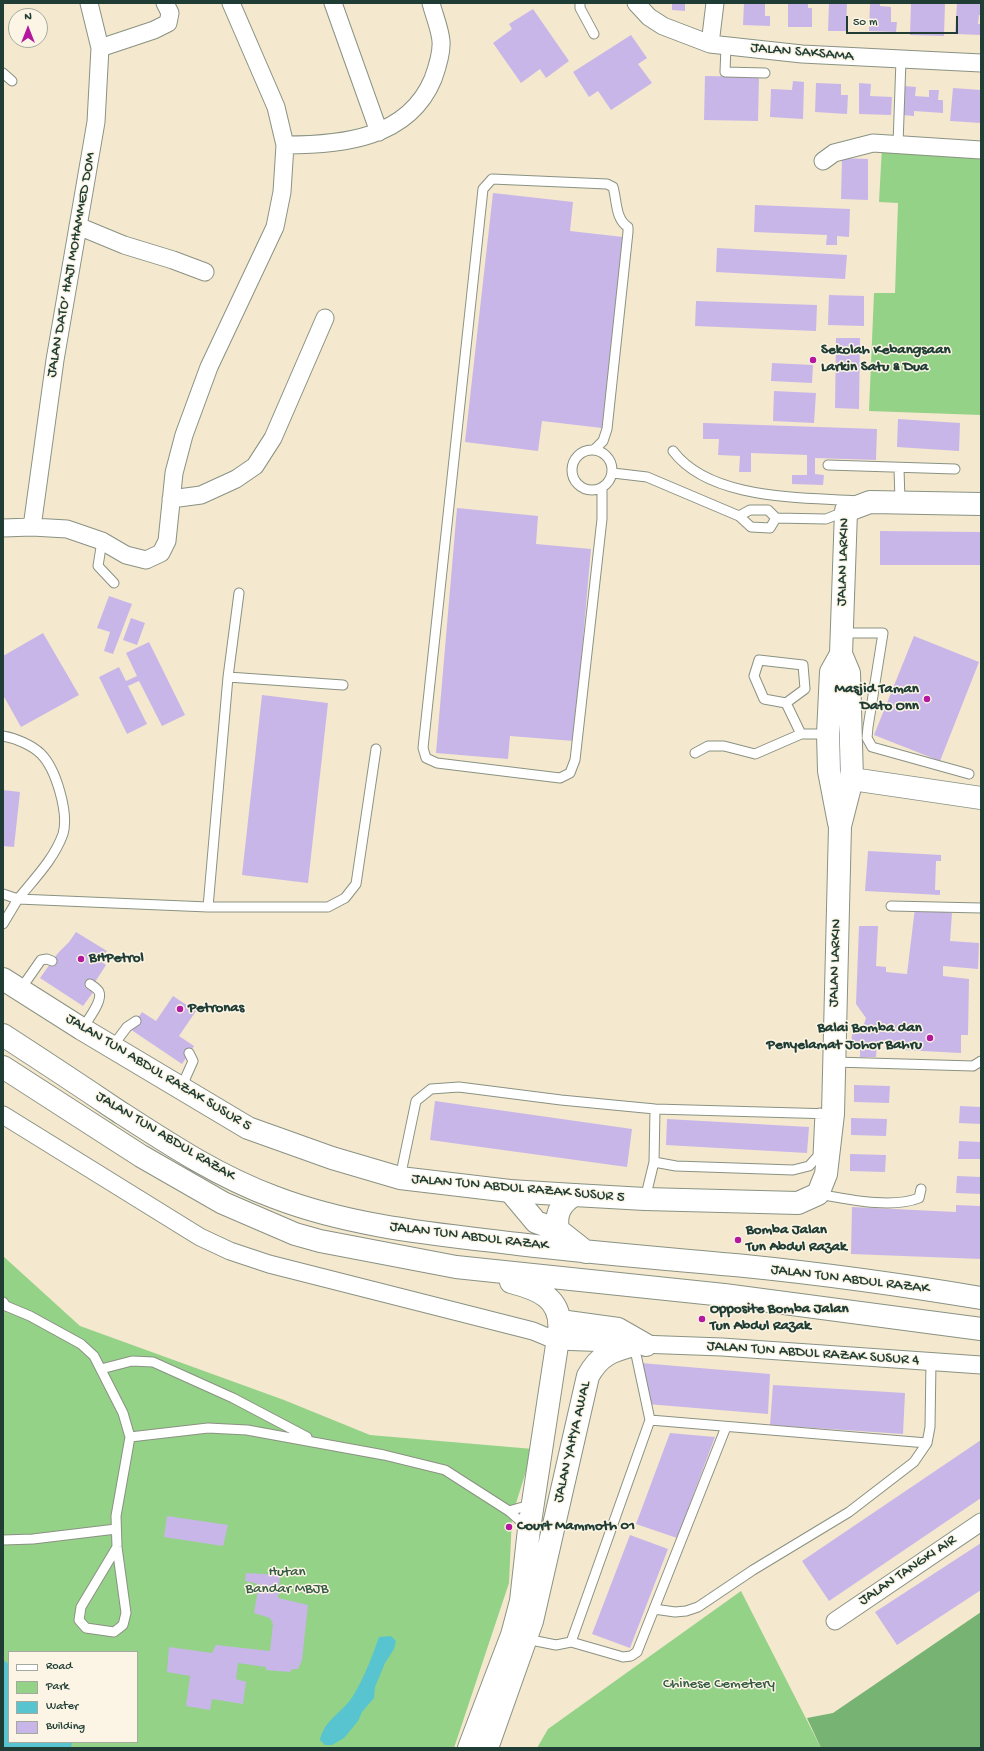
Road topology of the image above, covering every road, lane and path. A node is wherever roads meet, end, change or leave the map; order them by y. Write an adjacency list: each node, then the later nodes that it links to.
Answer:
1 (89, 3): 12 (street, JALAN DATO’ HAJI MOHAMMED DOM)
2 (164, 3): 12 (street)
3 (221, 3): 9 (street)
4 (333, 3): 18 (street)
5 (431, 3): 18 (street)
6 (580, 3): 10 (lane)
7 (636, 3): 11 (street, JALAN SAKSAMA)
8 (715, 3): 11 (street)
9 (234, 10): 20 (street)
10 (594, 34)
11 (718, 45): 13 (street, JALAN SAKSAMA); 16 (lane)
12 (100, 48): 23 (street, JALAN DATO’ HAJI MOHAMMED DOM)
13 (901, 60): 14 (street, JALAN SAKSAMA); 19 (lane)
14 (981, 63)
15 (3, 73): 17 (lane)
16 (765, 73)
17 (12, 81)
18 (379, 132): 20 (street)
19 (898, 144): 21 (street); 22 (street)
20 (285, 145): 33 (street)
21 (981, 150)
22 (823, 161)
23 (78, 226): 24 (street); 40 (street, JALAN DATO’ HAJI MOHAMMED DOM)
24 (205, 272)
25 (325, 318): 33 (street)
26 (594, 450): 31 (lane); 32 (lane); 32 (lane)
27 (673, 451): 34 (lane)
28 (828, 465): 29 (lane)
29 (899, 468): 30 (lane); 35 (lane)
30 (955, 469)
31 (613, 473): 32 (lane); 38 (lane)
32 (602, 488)
33 (171, 499): 42 (street)
34 (870, 502): 35 (main road, JALAN LARKIN); 37 (main road, JALAN LARKIN)
35 (900, 502): 36 (main road, JALAN LARKIN)
36 (981, 504)
37 (846, 511): 39 (lane); 45 (main road, JALAN LARKIN)
38 (739, 516): 39 (lane); 39 (lane)
39 (776, 518)
40 (32, 527): 41 (street); 42 (street)
41 (3, 528)
42 (102, 541): 43 (lane)
43 (114, 582)
44 (239, 593): 47 (lane)
45 (842, 633): 46 (main road, JALAN LARKIN); 55 (lane)
46 (841, 654): 50 (main road, JALAN LARKIN); 56 (main road, JALAN LARKIN)
47 (228, 677): 48 (lane); 62 (lane)
48 (343, 685)
49 (786, 703): 49 (lane); 51 (lane)
50 (828, 730): 51 (lane); 56 (main road); 58 (main road, JALAN LARKIN)
51 (801, 734): 54 (lane)
52 (3, 736): 60 (lane)
53 (376, 749): 62 (lane)
54 (695, 753)
55 (969, 774)
56 (852, 778): 57 (main road); 58 (main road, JALAN LARKIN)
57 (981, 798)
58 (840, 826): 74 (main road, JALAN LARKIN)
59 (3, 894): 60 (lane)
60 (18, 899): 62 (lane); 64 (lane)
61 (891, 906): 63 (lane)
62 (208, 907)
63 (981, 908)
64 (3, 924)
65 (52, 961): 66 (lane)
66 (12, 984): 69 (main road, JALAN TUN ABDUL RAZAK SUSUR 5)
67 (90, 984): 69 (lane)
68 (136, 1021): 71 (lane)
69 (82, 1029): 71 (main road, JALAN TUN ABDUL RAZAK SUSUR 5)
70 (3, 1035): 88 (main road, JALAN TUN ABDUL RAZAK)
71 (112, 1047): 76 (main road, JALAN TUN ABDUL RAZAK SUSUR 5)
72 (189, 1053): 76 (lane)
73 (981, 1061): 74 (lane)
74 (834, 1062): 78 (main road, JALAN LARKIN)
75 (3, 1067): 89 (main road, JALAN TUN ABDUL RAZAK)
76 (181, 1088): 81 (main road, JALAN TUN ABDUL RAZAK SUSUR 5)
77 (655, 1109): 78 (lane); 80 (lane); 81 (lane)
78 (826, 1114): 80 (lane); 84 (main road, JALAN LARKIN)
79 (3, 1115): 93 (street)
80 (654, 1162): 86 (lane)
81 (400, 1178): 83 (main road, JALAN TUN ABDUL RAZAK SUSUR 5)
82 (921, 1189): 84 (lane)
83 (510, 1191): 85 (main road, JALAN TUN ABDUL RAZAK SUSUR 5); 87 (main road)
84 (818, 1194): 86 (main road, JALAN TUN ABDUL RAZAK SUSUR 5)
85 (574, 1195): 86 (main road, JALAN TUN ABDUL RAZAK SUSUR 5); 87 (main road)
86 (645, 1199)
87 (558, 1230): 88 (main road)
88 (586, 1252): 90 (main road, JALAN TUN ABDUL RAZAK)
89 (456, 1267): 92 (main road, JALAN TUN ABDUL RAZAK); 93 (main road)
90 (981, 1298)
91 (3, 1302): 97 (lane)
92 (981, 1329)
93 (559, 1331): 94 (main road); 103 (main road, JALAN YAHYA AWAL)
94 (640, 1345): 95 (street, JALAN TUN ABDUL RAZAK SUSUR 4); 98 (lane); 112 (main road, JALAN YAHYA AWAL)
95 (931, 1362): 96 (street, JALAN TUN ABDUL RAZAK SUSUR 4); 102 (lane)
96 (981, 1365)
97 (101, 1369): 100 (lane); 101 (lane)
98 (650, 1420): 99 (lane); 113 (lane)
99 (726, 1427): 102 (lane); 110 (lane)
100 (130, 1438): 101 (lane); 106 (lane)
101 (312, 1440): 104 (lane)
102 (927, 1443): 110 (lane)
103 (533, 1504): 104 (lane); 107 (main road, JALAN YAHYA AWAL)
104 (510, 1511): 107 (lane)
105 (981, 1522): 111 (street, JALAN TANGKI AIR)
106 (116, 1529): 108 (lane); 109 (lane)
107 (529, 1529): 114 (main road, JALAN YAHYA AWAL)
108 (3, 1540)
109 (117, 1547): 109 (lane)
110 (654, 1610): 113 (lane)
111 (835, 1621)
112 (526, 1639): 113 (lane); 115 (main road, JALAN YAHYA AWAL)
113 (571, 1642)
114 (469, 1748)
115 (487, 1748)

